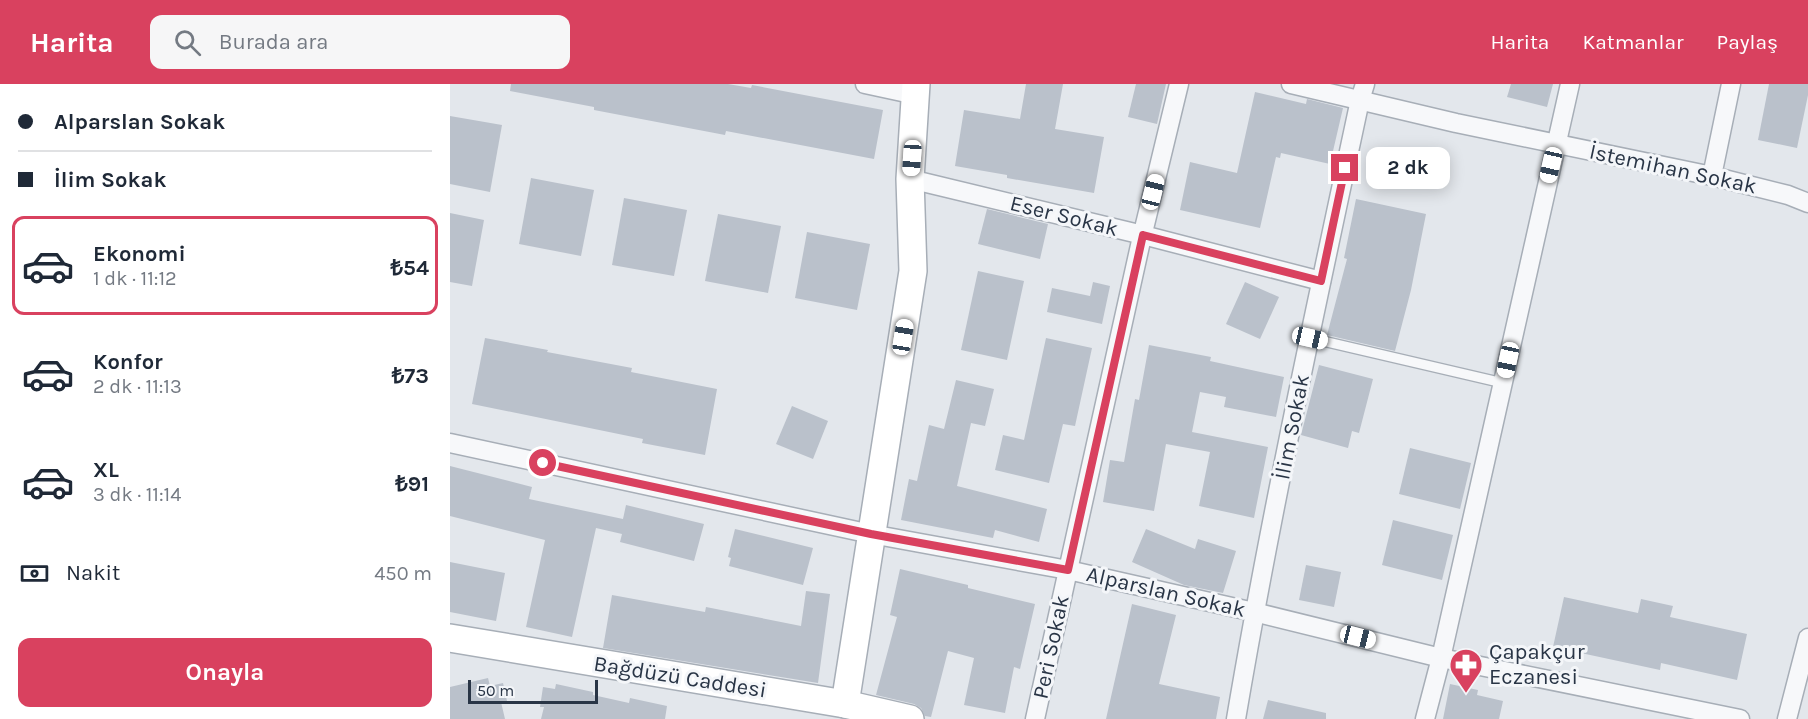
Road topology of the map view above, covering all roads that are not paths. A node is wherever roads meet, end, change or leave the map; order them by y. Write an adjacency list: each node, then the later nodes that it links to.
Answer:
1 (865, 84): 6 (street)
2 (1179, 84): 12 (street, Peri Sokak)
3 (1291, 84): 7 (street, İstemihan Sokak)
4 (1570, 84): 8 (street)
5 (1731, 84): 9 (street)
6 (916, 89): 10 (street)
7 (1362, 92): 8 (street, İstemihan Sokak); 13 (street, İlim Sokak)
8 (1556, 144): 9 (street, İstemihan Sokak); 15 (street)
9 (1712, 176): 11 (street, İstemihan Sokak)
10 (910, 179): 12 (street, Eser Sokak); 17 (street)
11 (1808, 202)
12 (1143, 235): 13 (street, Eser Sokak); 18 (street, Peri Sokak)
13 (1321, 281): 14 (street, İlim Sokak)
14 (1310, 338): 15 (lane); 19 (street, İlim Sokak)
15 (1503, 383): 22 (street)
16 (450, 443): 17 (street, Alparslan Sokak)
17 (871, 534): 18 (street, Alparslan Sokak); 23 (street)
18 (1068, 570): 19 (street, Alparslan Sokak); 25 (street, Peri Sokak)
19 (1254, 612): 22 (street, Alparslan Sokak); 26 (street, İlim Sokak)
20 (450, 638): 23 (street, Bağdüzü Caddesi)
21 (1808, 638): 29 (street)
22 (1441, 658): 27 (street); 28 (street, Alparslan Sokak)
23 (844, 712): 24 (street, Bağdüzü Caddesi)
24 (910, 719)
25 (1035, 719)
26 (1236, 719)
27 (1425, 719)
28 (1740, 719)
29 (1787, 719)

